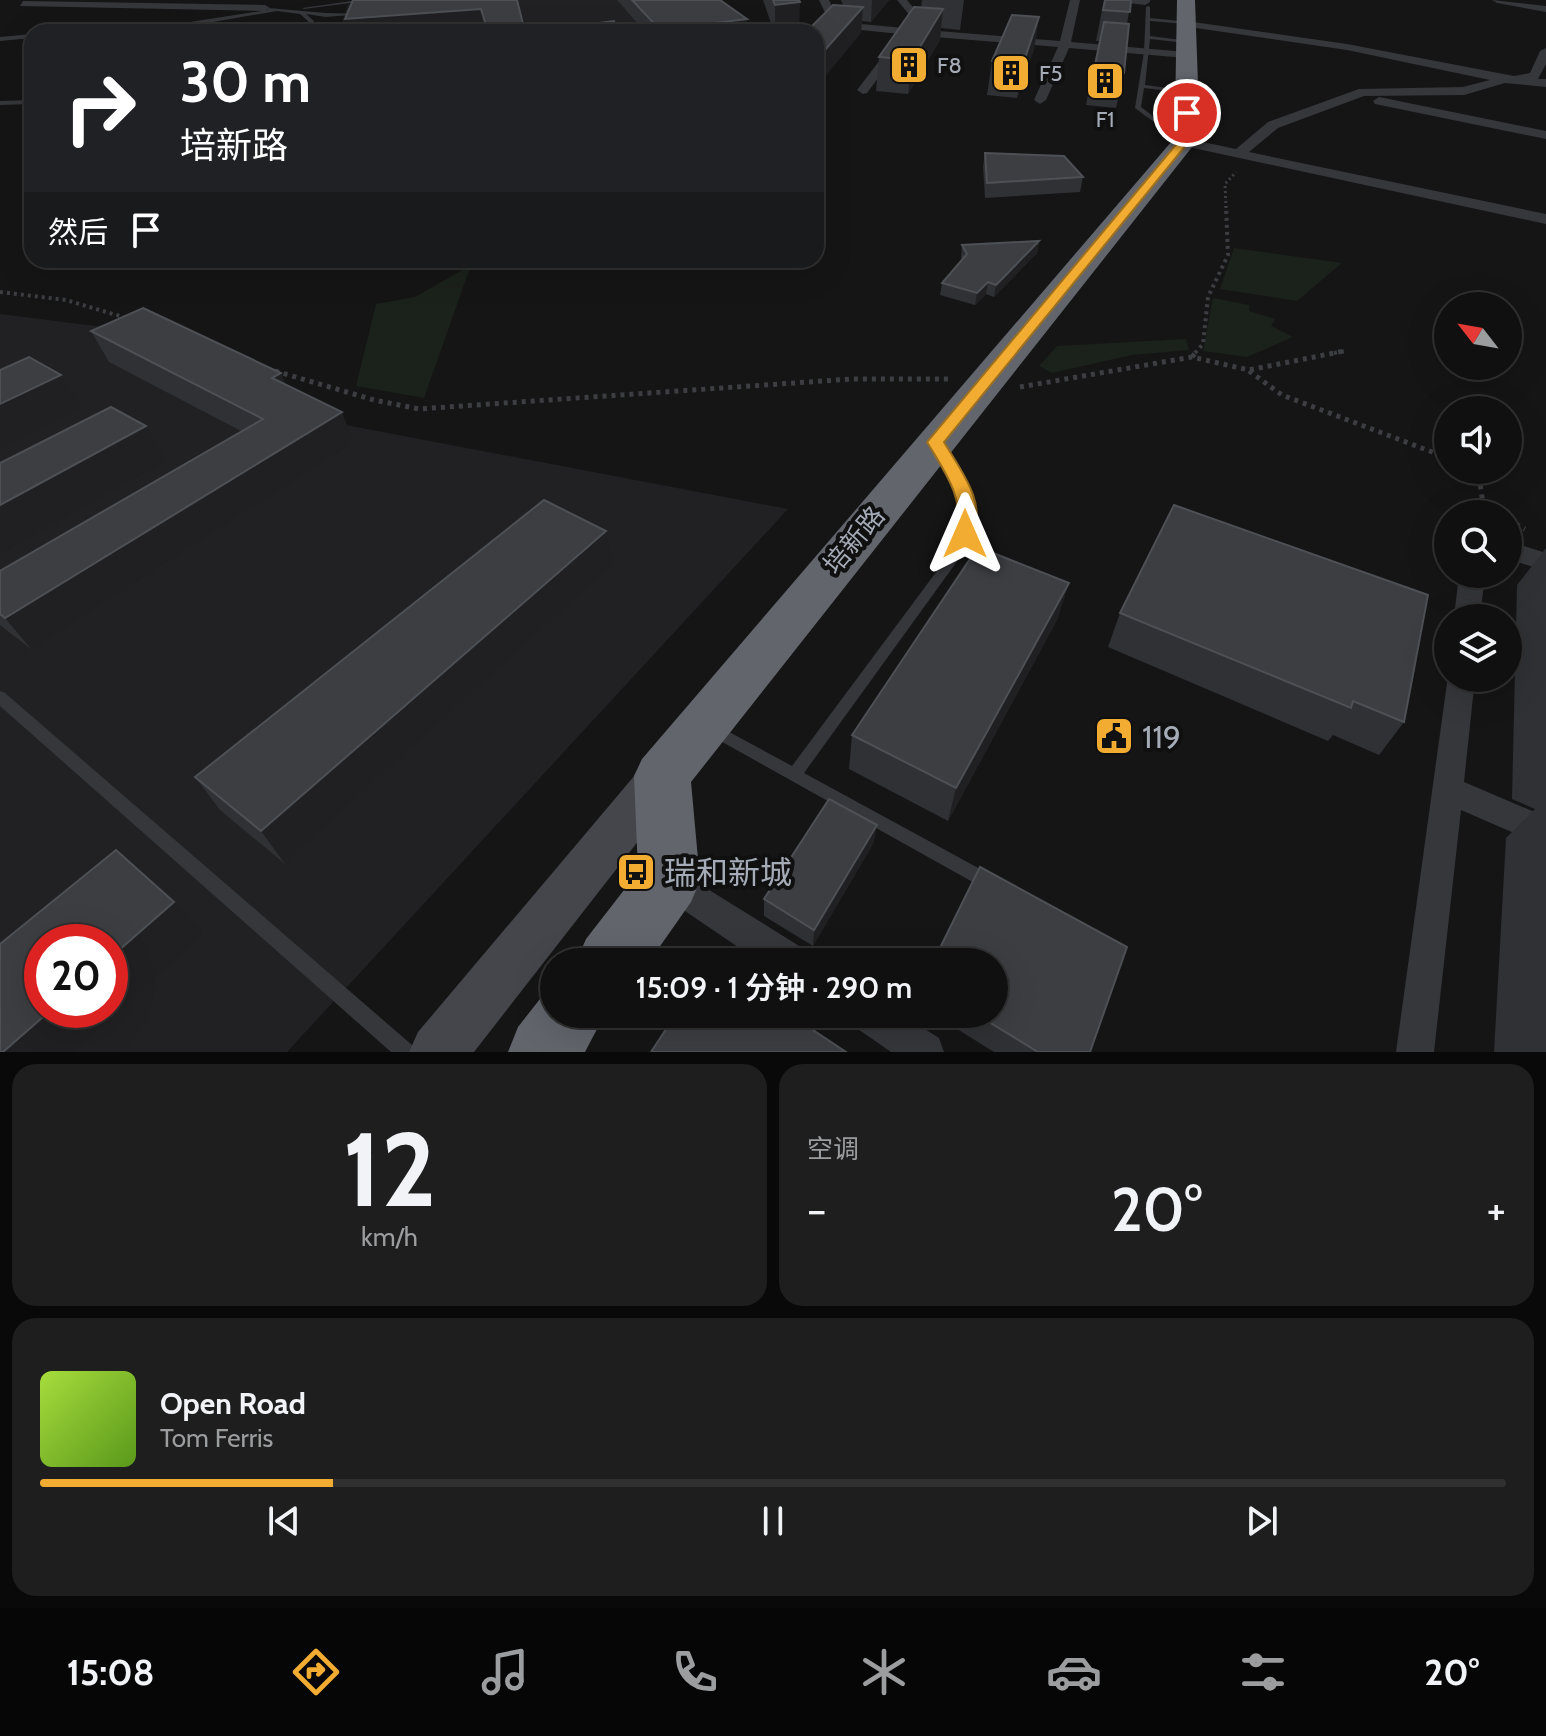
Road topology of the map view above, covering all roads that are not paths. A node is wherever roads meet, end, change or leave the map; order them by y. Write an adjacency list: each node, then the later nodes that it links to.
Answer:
1 (83, 0): 8 (street)
2 (371, 0): 11 (lane)
3 (824, 0): 18 (street)
4 (902, 0): 18 (street)
5 (1075, 0): 23 (street)
6 (1109, 0): 9 (street)
7 (1497, 0): 14 (street)
8 (23, 4): 10 (street); 11 (street)
9 (1147, 4): 15 (lane)
10 (10, 6)
11 (274, 9): 12 (lane); 16 (lane)
12 (302, 14): 13 (lane); 17 (lane)
13 (359, 14)
14 (1545, 15)
15 (1148, 19): 20 (lane); 22 (lane)
16 (190, 24)
17 (311, 24)
18 (909, 32): 23 (street); 29 (street)
19 (24, 37): 21 (lane)
20 (1148, 37): 22 (lane); 25 (lane)
21 (0, 39)
22 (1186, 39): 25 (street); 26 (street); 28 (lane); 35 (highway)
23 (1065, 45): 25 (street); 31 (street)
24 (1546, 51): 26 (street)
25 (1147, 52): 28 (lane)
26 (1511, 79): 27 (street); 30 (street)
27 (1546, 83)
28 (1142, 86): 35 (lane)
29 (863, 90)
30 (1354, 95): 34 (street); 36 (street)
31 (1040, 100)
32 (24, 102): 33 (lane)
33 (0, 103)
34 (1546, 135)
35 (1184, 142): 36 (street); 38 (highway, 培新路)
36 (1245, 154): 37 (street)
37 (1546, 219)
38 (935, 442): 43 (highway, 培新路); 44 (lane)
39 (1522, 554): 40 (street)
40 (1546, 562)
41 (1459, 692): 46 (street)
42 (0, 697): 54 (lane)
43 (703, 725): 44 (lane); 45 (highway, 培新路)
44 (794, 775): 49 (lane)
45 (662, 776): 48 (highway); 55 (main road, 培新路)
46 (1448, 790): 47 (street); 58 (street)
47 (1546, 832)
48 (669, 881): 50 (highway); 51 (street)
49 (1005, 892)
50 (619, 948)
51 (770, 948)
52 (561, 1028): 56 (highway)
53 (889, 1028): 57 (street)
54 (405, 1052)
55 (438, 1052)
56 (543, 1052)
57 (925, 1052)
58 (1415, 1052)

